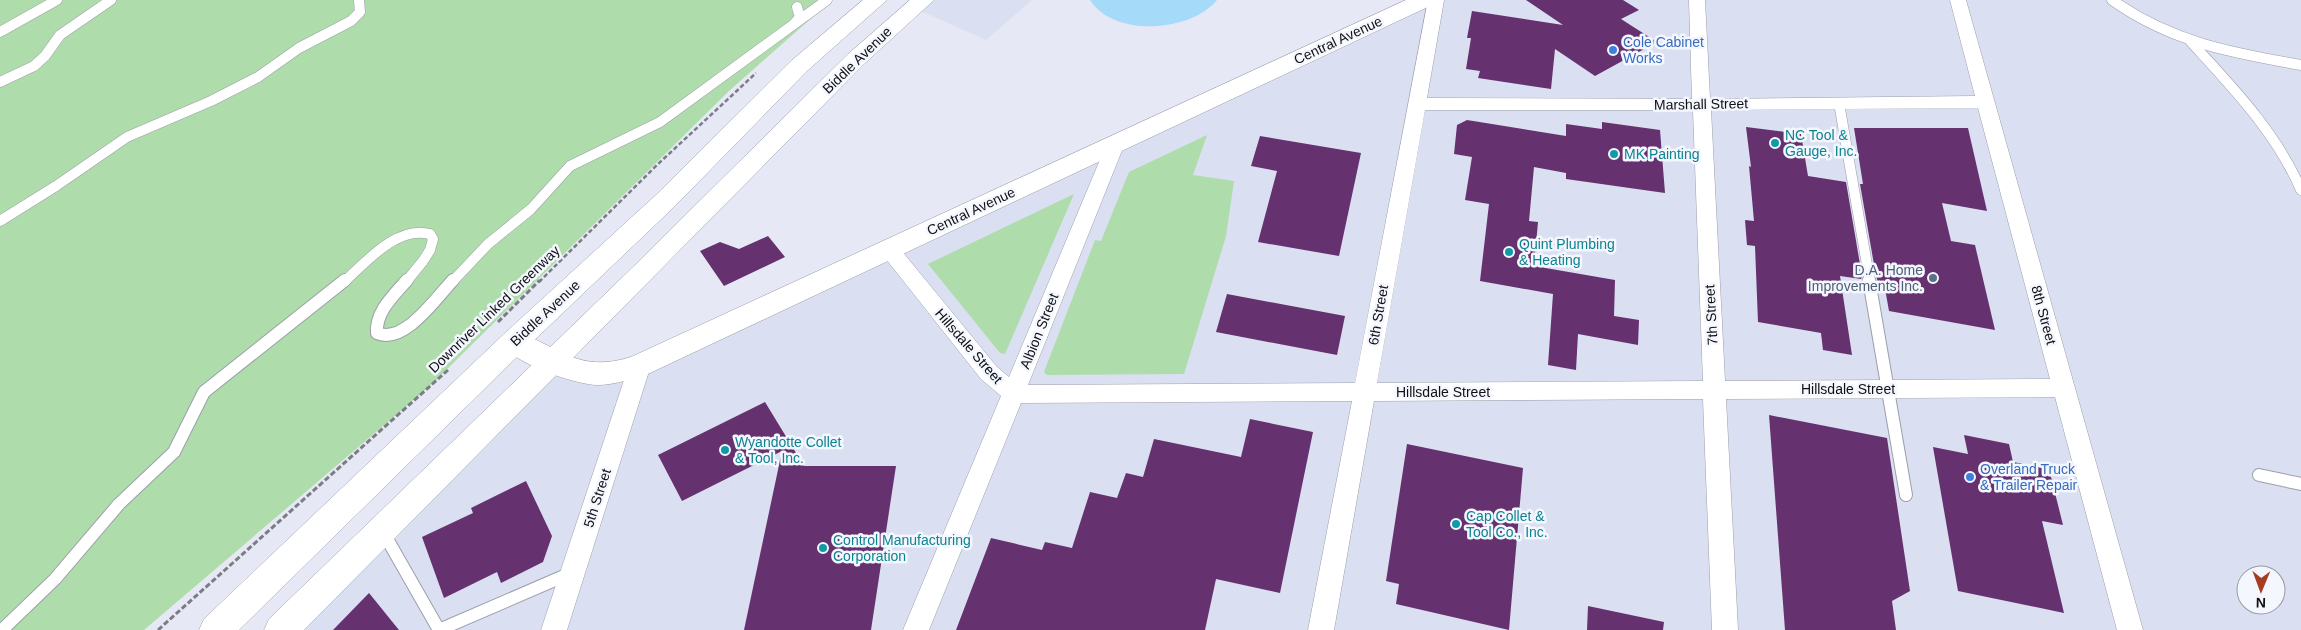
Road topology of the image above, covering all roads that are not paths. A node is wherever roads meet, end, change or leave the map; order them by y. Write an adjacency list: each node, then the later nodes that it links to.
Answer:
1 (57, 0): 13 (lane)
2 (111, 0): 18 (lane)
3 (359, 0): 25 (lane)
4 (876, 0): 15 (main road, Biddle Avenue)
5 (923, 0): 16 (main road, Biddle Avenue)
6 (1424, 0): 23 (main road, Central Avenue)
7 (1436, 0): 21 (street, 6th Street)
8 (1697, 0): 22 (street, 7th Street)
9 (1958, 0): 19 (street, 8th Street)
10 (2112, 0): 14 (lane)
11 (823, 3): 12 (lane)
12 (798, 7): 40 (lane)
13 (0, 32)
14 (2190, 41): 17 (lane); 24 (lane)
15 (818, 48): 16 (main road); 27 (main road, Biddle Avenue)
16 (855, 60): 28 (main road, Biddle Avenue)
17 (2301, 65)
18 (0, 82)
19 (1986, 102): 20 (street, Marshall Street); 30 (street, 8th Street)
20 (1840, 103): 22 (street, Marshall Street); 31 (lane)
21 (1417, 104): 22 (street, Marshall Street); 33 (street, 6th Street)
22 (1701, 104): 32 (street, 7th Street)
23 (1116, 144): 26 (main road, Central Avenue); 34 (street, Albion Street)
24 (2301, 190)
25 (0, 221)
26 (889, 249): 29 (main road, Central Avenue); 34 (street, Hillsdale Street)
27 (503, 335): 28 (main road, Central Avenue); 41 (main road, Biddle Avenue)
28 (552, 362): 29 (main road, Central Avenue); 38 (main road, Biddle Avenue)
29 (640, 366): 39 (street, 5th Street)
30 (2064, 388): 31 (street, Hillsdale Street); 47 (street, 8th Street)
31 (1887, 389): 32 (street, Hillsdale Street); 37 (lane)
32 (1714, 390): 33 (street, Hillsdale Street); 46 (street, 7th Street)
33 (1364, 392): 34 (street, Hillsdale Street); 45 (street, 6th Street)
34 (1013, 394): 44 (street, Albion Street)
35 (2259, 475): 36 (lane)
36 (2301, 484)
37 (1906, 495)
38 (382, 530): 39 (lane); 42 (main road, Biddle Avenue)
39 (573, 572): 43 (street, 5th Street)
40 (2, 630)
41 (216, 630)
42 (281, 630)
43 (554, 630)
44 (916, 630)
45 (1321, 630)
46 (1725, 630)
47 (2130, 630)

